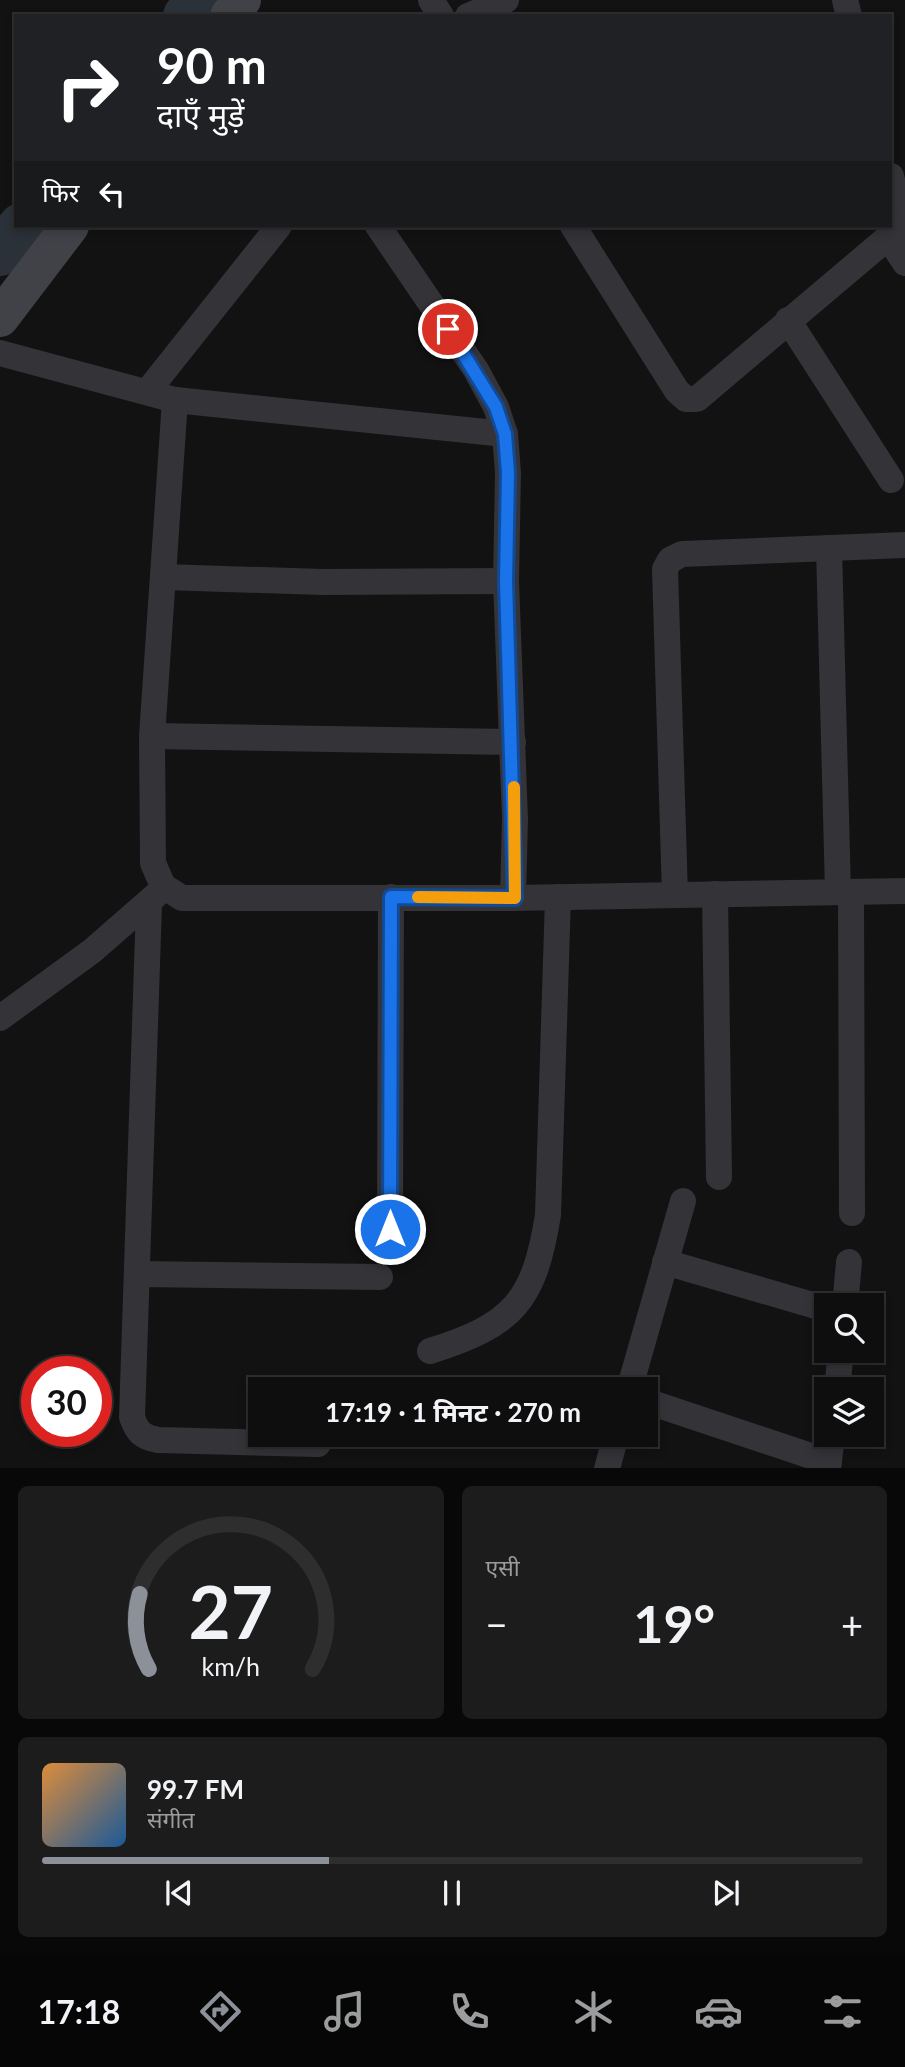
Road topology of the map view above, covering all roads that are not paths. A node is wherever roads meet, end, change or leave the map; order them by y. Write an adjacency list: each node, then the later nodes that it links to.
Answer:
1 (242, 0): 3 (street)
2 (506, 0): 4 (street)
3 (231, 14)
4 (473, 14)
5 (892, 182): 10 (street)
6 (68, 228): 12 (street)
7 (277, 228): 15 (street)
8 (379, 228): 17 (street)
9 (574, 228): 13 (street)
10 (899, 228): 11 (street); 13 (street)
11 (905, 263)
12 (0, 318)
13 (788, 320): 18 (street)
14 (0, 353): 15 (street)
15 (147, 392): 16 (street)
16 (176, 400): 17 (street); 21 (street)
17 (505, 434): 22 (street)
18 (891, 480)
19 (905, 545): 20 (street)
20 (829, 548): 26 (street); 29 (street)
21 (163, 577): 22 (street); 23 (street)
22 (506, 581): 24 (street)
23 (152, 736): 24 (street); 28 (street)
24 (513, 742): 32 (street)
25 (905, 891): 26 (street)
26 (844, 892): 27 (street); 36 (street)
27 (715, 894): 29 (street); 34 (street)
28 (156, 895): 30 (street); 33 (street); 40 (street)
29 (675, 895): 31 (street)
30 (391, 897): 32 (street); 37 (street)
31 (558, 897): 32 (street); 44 (street)
32 (513, 898)
33 (0, 1018)
34 (719, 1177)
35 (683, 1202): 38 (street)
36 (852, 1213)
37 (390, 1229)
38 (666, 1262): 43 (street); 45 (street)
39 (849, 1262): 42 (street)
40 (137, 1274): 41 (street); 47 (street)
41 (380, 1277)
42 (846, 1293)
43 (814, 1305)
44 (430, 1351)
45 (633, 1377)
46 (658, 1405): 50 (street)
47 (248, 1442)
48 (613, 1447): 51 (street)
49 (831, 1447): 50 (street)
50 (829, 1465)
51 (607, 1468)

